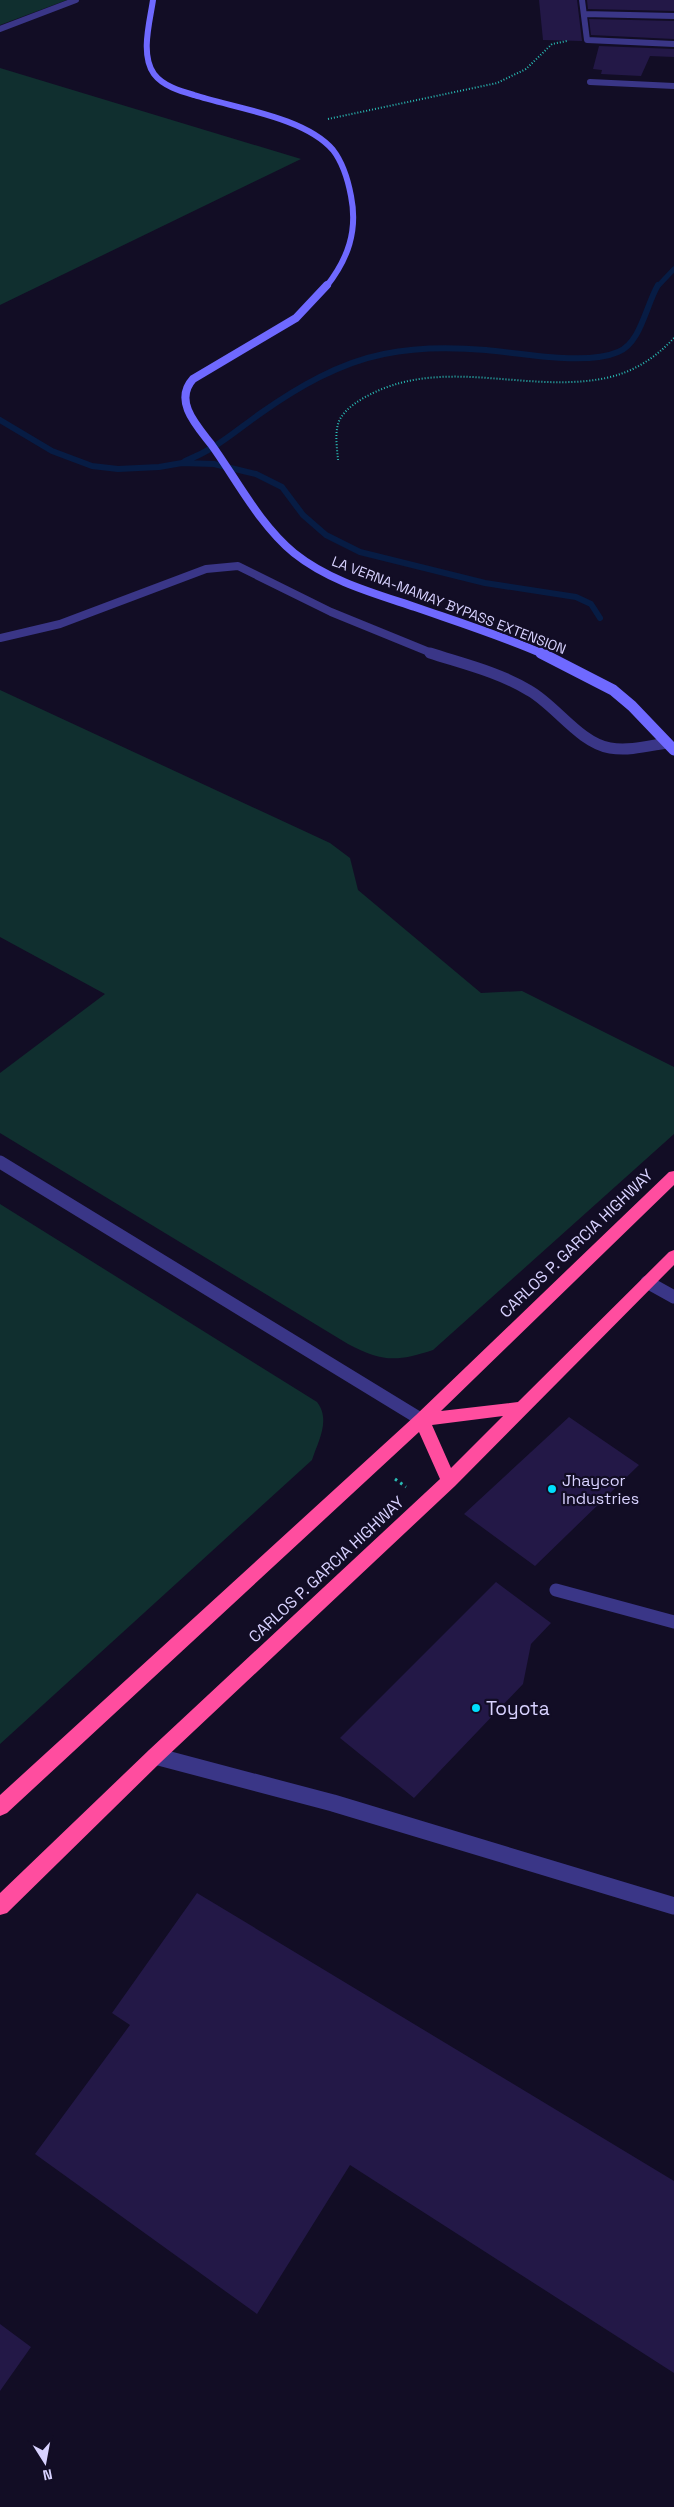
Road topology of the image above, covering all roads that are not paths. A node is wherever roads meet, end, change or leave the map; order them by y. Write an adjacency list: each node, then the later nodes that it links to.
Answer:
1 (76, 0): 6 (street)
2 (153, 0): 11 (main road, LA VERNA-MAMAY BYPASS EXTENSION)
3 (582, 0): 4 (street)
4 (584, 14): 5 (street); 7 (street)
5 (674, 16)
6 (0, 29)
7 (674, 44)
8 (590, 82): 9 (street)
9 (674, 86)
10 (0, 638): 11 (street)
11 (670, 747)
12 (0, 1162): 18 (street)
13 (674, 1176): 18 (highway, CARLOS P. GARCIA HIGHWAY)
14 (674, 1256): 15 (highway, CARLOS P. GARCIA HIGHWAY)
15 (647, 1282): 16 (street); 17 (highway, CARLOS P. GARCIA HIGHWAY)
16 (674, 1297)
17 (520, 1408): 18 (highway); 19 (highway, CARLOS P. GARCIA HIGHWAY)
18 (422, 1420): 19 (highway); 23 (highway, CARLOS P. GARCIA HIGHWAY)
19 (449, 1481): 22 (highway, CARLOS P. GARCIA HIGHWAY)
20 (556, 1590): 21 (street)
21 (674, 1622)
22 (155, 1756): 24 (highway, CARLOS P. GARCIA HIGHWAY); 25 (street)
23 (0, 1808)
24 (0, 1906)
25 (674, 1906)

